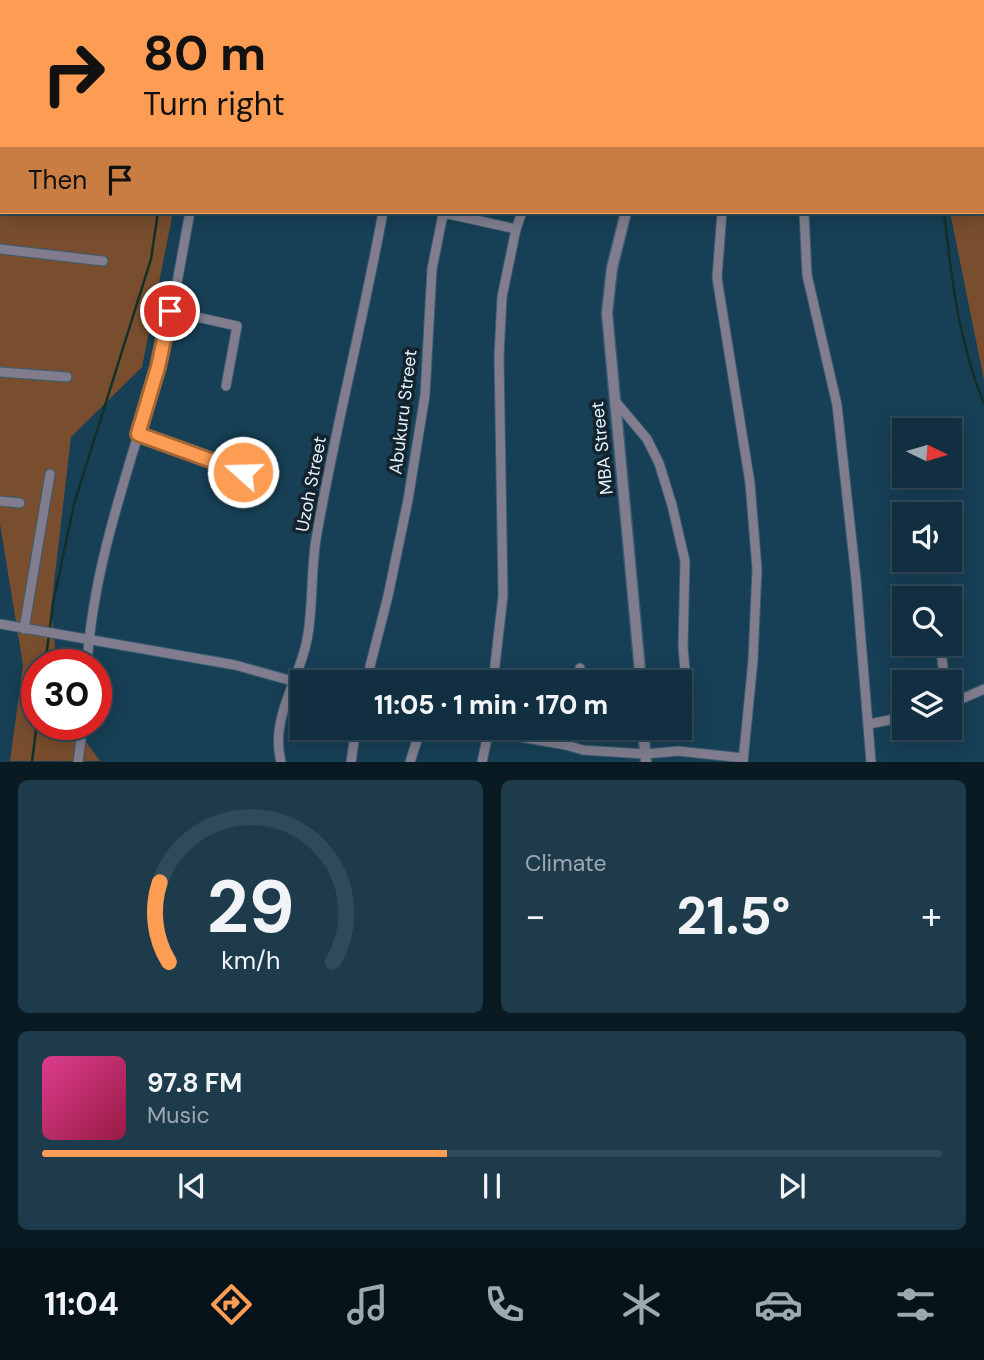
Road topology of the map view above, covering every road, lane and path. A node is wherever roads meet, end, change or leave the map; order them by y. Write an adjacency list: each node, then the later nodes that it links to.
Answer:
1 (190, 214): 10 (street)
2 (383, 214): 24 (street, Uzoh Street)
3 (521, 214): 7 (street)
4 (626, 214): 14 (street, MBA Street)
5 (722, 214): 44 (street)
6 (804, 214): 34 (street)
7 (516, 229): 25 (street, Abukuru Street); 26 (street)
8 (0, 249): 9 (street)
9 (103, 261)
10 (170, 311): 13 (street); 15 (street)
11 (0, 372): 12 (street)
12 (67, 377)
13 (226, 386)
14 (615, 401): 27 (street, MBA Street); 28 (street)
15 (138, 434): 16 (street); 22 (street)
16 (243, 472)
17 (50, 474): 21 (street)
18 (0, 501): 19 (street)
19 (20, 503)
20 (0, 624): 21 (street)
21 (28, 630): 22 (street)
22 (84, 640): 23 (street); 29 (street)
23 (85, 649)
24 (301, 670)
25 (369, 670)
26 (495, 670)
27 (640, 670)
28 (685, 670)
29 (290, 680)
30 (984, 689): 31 (street)
31 (962, 699)
32 (290, 701): 46 (street, Uzoh Street)
33 (892, 720): 34 (street)
34 (869, 724): 50 (street)
35 (81, 740): 45 (street)
36 (354, 740): 47 (street)
37 (417, 740): 48 (street)
38 (486, 740): 49 (street)
39 (540, 740): 42 (street)
40 (567, 740): 42 (street)
41 (644, 740): 43 (street)
42 (566, 745): 43 (street)
43 (645, 758): 44 (street)
44 (743, 760)
45 (78, 761)
46 (281, 761)
47 (351, 761)
48 (410, 761)
49 (482, 761)
50 (871, 761)

